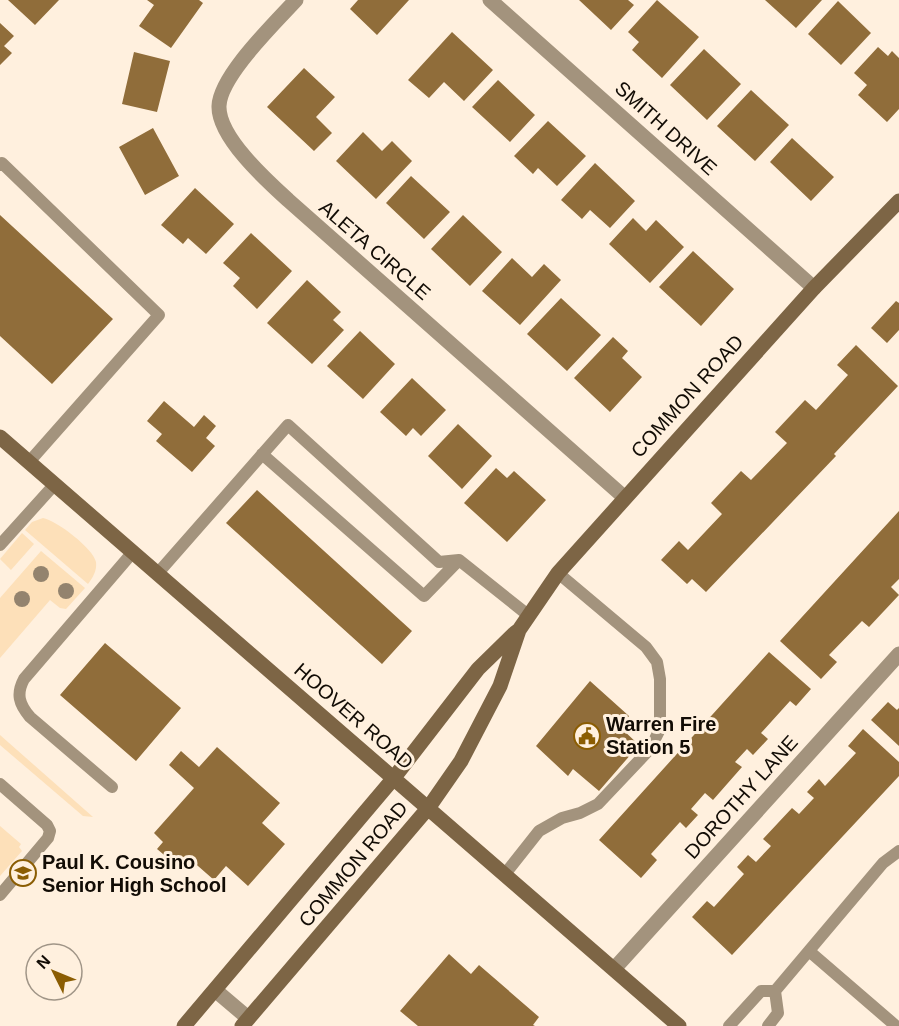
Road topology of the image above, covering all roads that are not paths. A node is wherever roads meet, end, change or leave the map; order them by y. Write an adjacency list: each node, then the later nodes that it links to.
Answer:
1 (296, 0): 10 (street, ALETA CIRCLE)
2 (490, 0): 5 (street, SMITH DRIVE)
3 (0, 165): 8 (lane)
4 (899, 201): 5 (street, COMMON ROAD)
5 (814, 288): 10 (street, COMMON ROAD)
6 (0, 437): 8 (street, HOOVER ROAD)
7 (262, 454): 13 (lane); 13 (lane); 14 (lane)
8 (29, 462): 9 (street, HOOVER ROAD)
9 (55, 484): 11 (lane); 12 (street, HOOVER ROAD)
10 (624, 497): 15 (street, COMMON ROAD)
11 (0, 545)
12 (133, 552): 14 (street, HOOVER ROAD); 21 (lane)
13 (459, 560): 16 (lane)
14 (158, 573): 19 (street, HOOVER ROAD)
15 (558, 573): 16 (street, COMMON ROAD); 24 (lane)
16 (528, 615): 17 (street, COMMON ROAD)
17 (519, 630): 19 (street, COMMON ROAD); 22 (street, COMMON ROAD)
18 (899, 654): 27 (street, DOROTHY LANE)
19 (393, 779): 22 (street, HOOVER ROAD); 28 (street, COMMON ROAD)
20 (0, 784): 25 (lane)
21 (112, 787)
22 (429, 807): 24 (street, HOOVER ROAD); 30 (street, COMMON ROAD)
23 (899, 851): 26 (lane)
24 (505, 874): 27 (street, HOOVER ROAD)
25 (0, 894)
26 (808, 951): 29 (lane); 35 (lane)
27 (614, 969): 32 (street, HOOVER ROAD)
28 (215, 990): 30 (street, COMMON ROAD); 31 (street, COMMON ROAD)
29 (775, 991): 33 (lane); 34 (lane)
30 (245, 1022)
31 (184, 1026)
32 (679, 1026)
33 (729, 1026)
34 (768, 1026)
35 (896, 1026)

